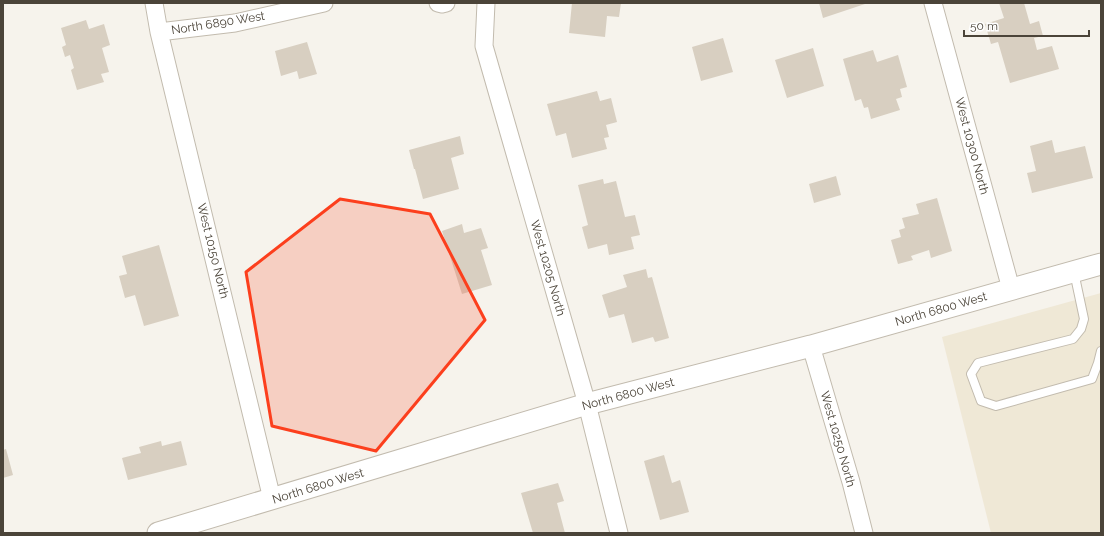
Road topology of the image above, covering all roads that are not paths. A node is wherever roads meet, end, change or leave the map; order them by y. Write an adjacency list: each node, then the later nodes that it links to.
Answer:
1 (154, 3): 7 (street, West 10150 North)
2 (324, 3): 7 (street, North 6890 West)
3 (438, 3): 4 (street)
4 (446, 3)
5 (486, 3): 13 (street, West 10205 North)
6 (933, 3): 10 (street, West 10300 North)
7 (159, 32): 14 (street, West 10150 North)
8 (1101, 264): 9 (street, North 6800 West)
9 (1073, 272): 10 (street, North 6800 West); 12 (lane)
10 (1011, 289): 11 (street, North 6800 West)
11 (811, 346): 13 (street, North 6800 West); 17 (street, West 10250 North)
12 (1101, 351)
13 (587, 404): 14 (street, North 6800 West); 16 (street, West 10205 North)
14 (272, 500): 15 (street, North 6800 West)
15 (169, 531)
16 (619, 533)
17 (864, 533)

